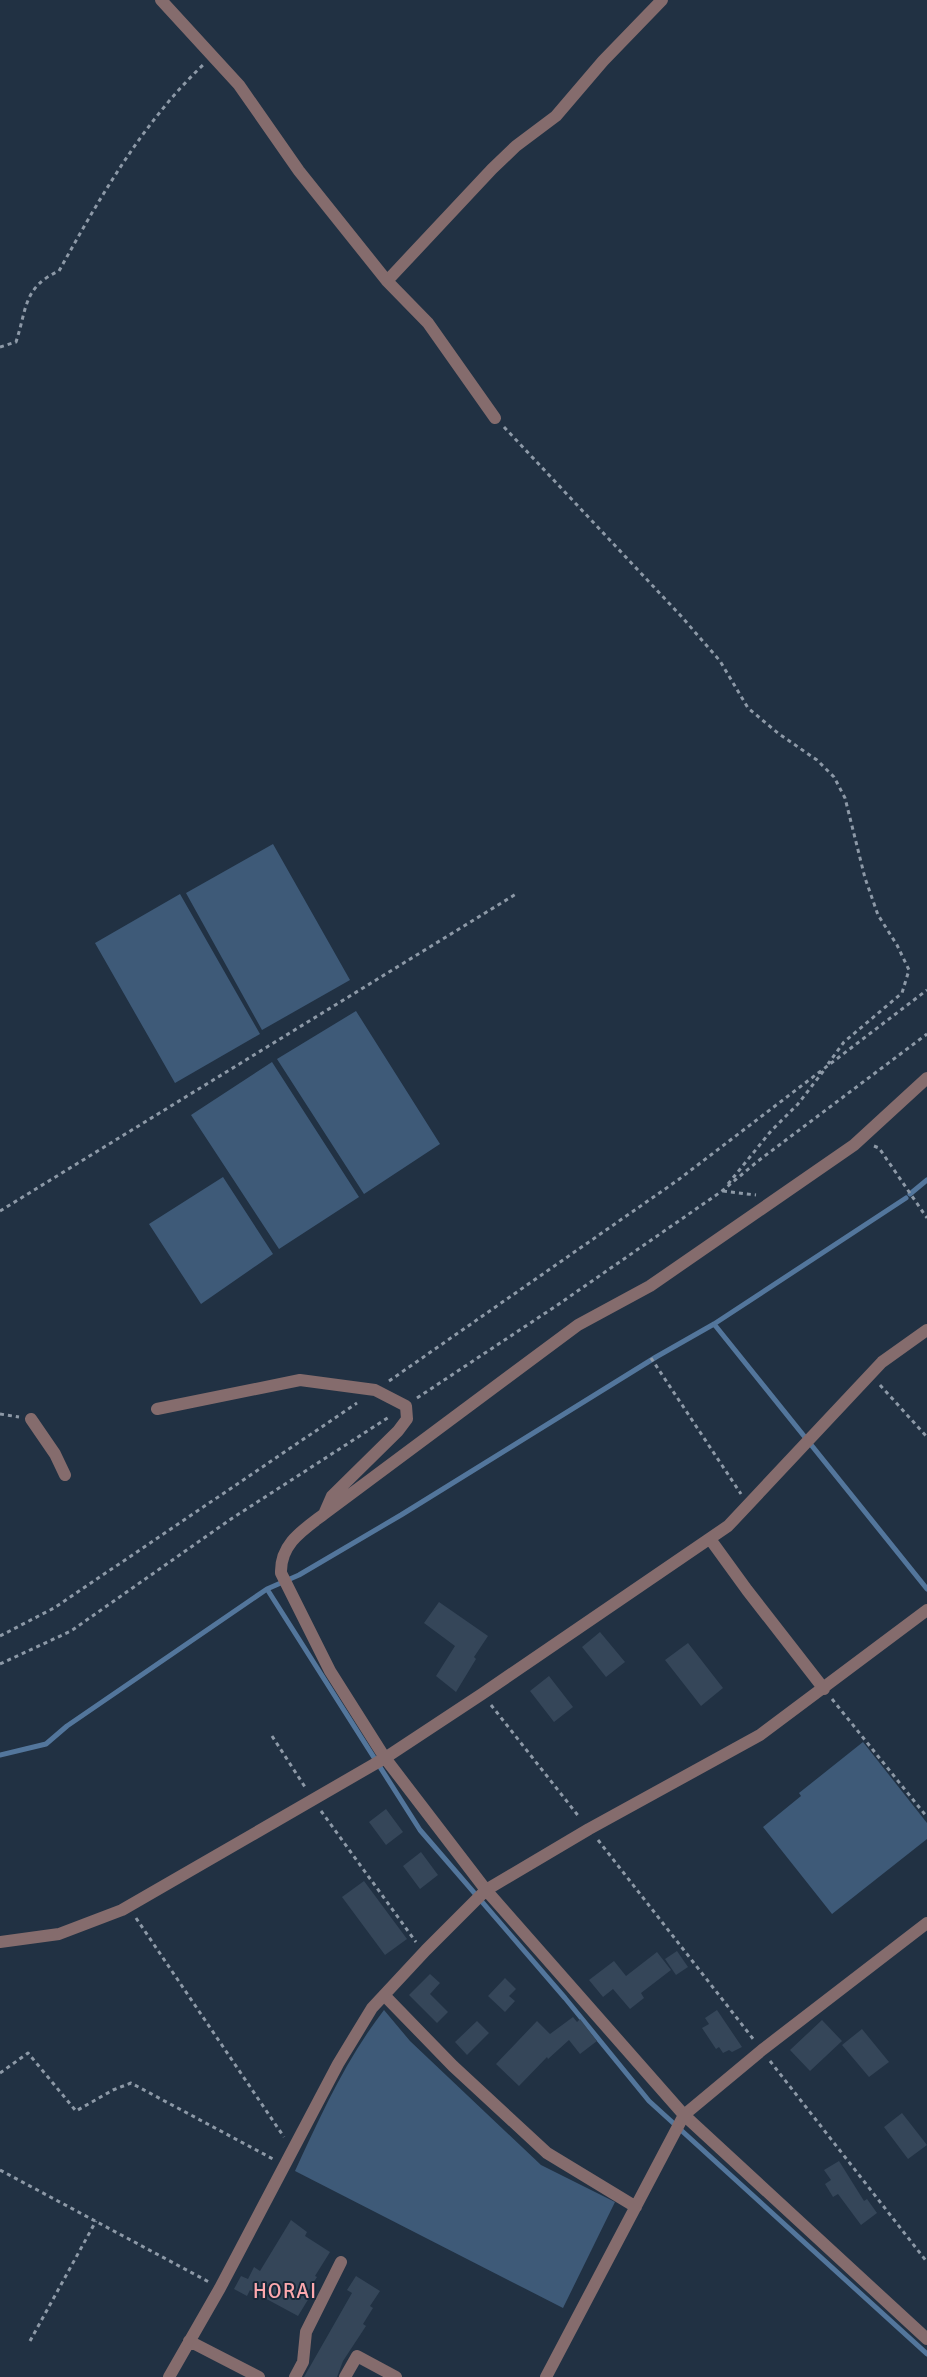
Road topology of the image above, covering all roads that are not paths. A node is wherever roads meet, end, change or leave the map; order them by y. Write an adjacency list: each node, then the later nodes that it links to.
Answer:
1 (161, 0): 3 (street)
2 (662, 0): 3 (street)
3 (387, 281): 4 (street)
4 (496, 418)
5 (927, 1078): 10 (street)
6 (927, 1330): 11 (street)
7 (157, 1409): 10 (street)
8 (32, 1420): 9 (street)
9 (65, 1475)
10 (324, 1514): 14 (street)
11 (710, 1539): 13 (street); 14 (street)
12 (927, 1610): 13 (street)
13 (824, 1689): 15 (street)
14 (385, 1758): 15 (street); 17 (street)
15 (486, 1890): 18 (street); 19 (street)
16 (927, 1922): 19 (street)
17 (0, 1942)
18 (384, 1995): 20 (street); 23 (street)
19 (684, 2115): 20 (street); 22 (street)
20 (636, 2207): 29 (street)
21 (342, 2262): 26 (street)
22 (927, 2339)
23 (189, 2341): 24 (street); 25 (street)
24 (169, 2377)
25 (259, 2377)
26 (295, 2377)
27 (345, 2377): 28 (street)
28 (396, 2377)
29 (546, 2377)

